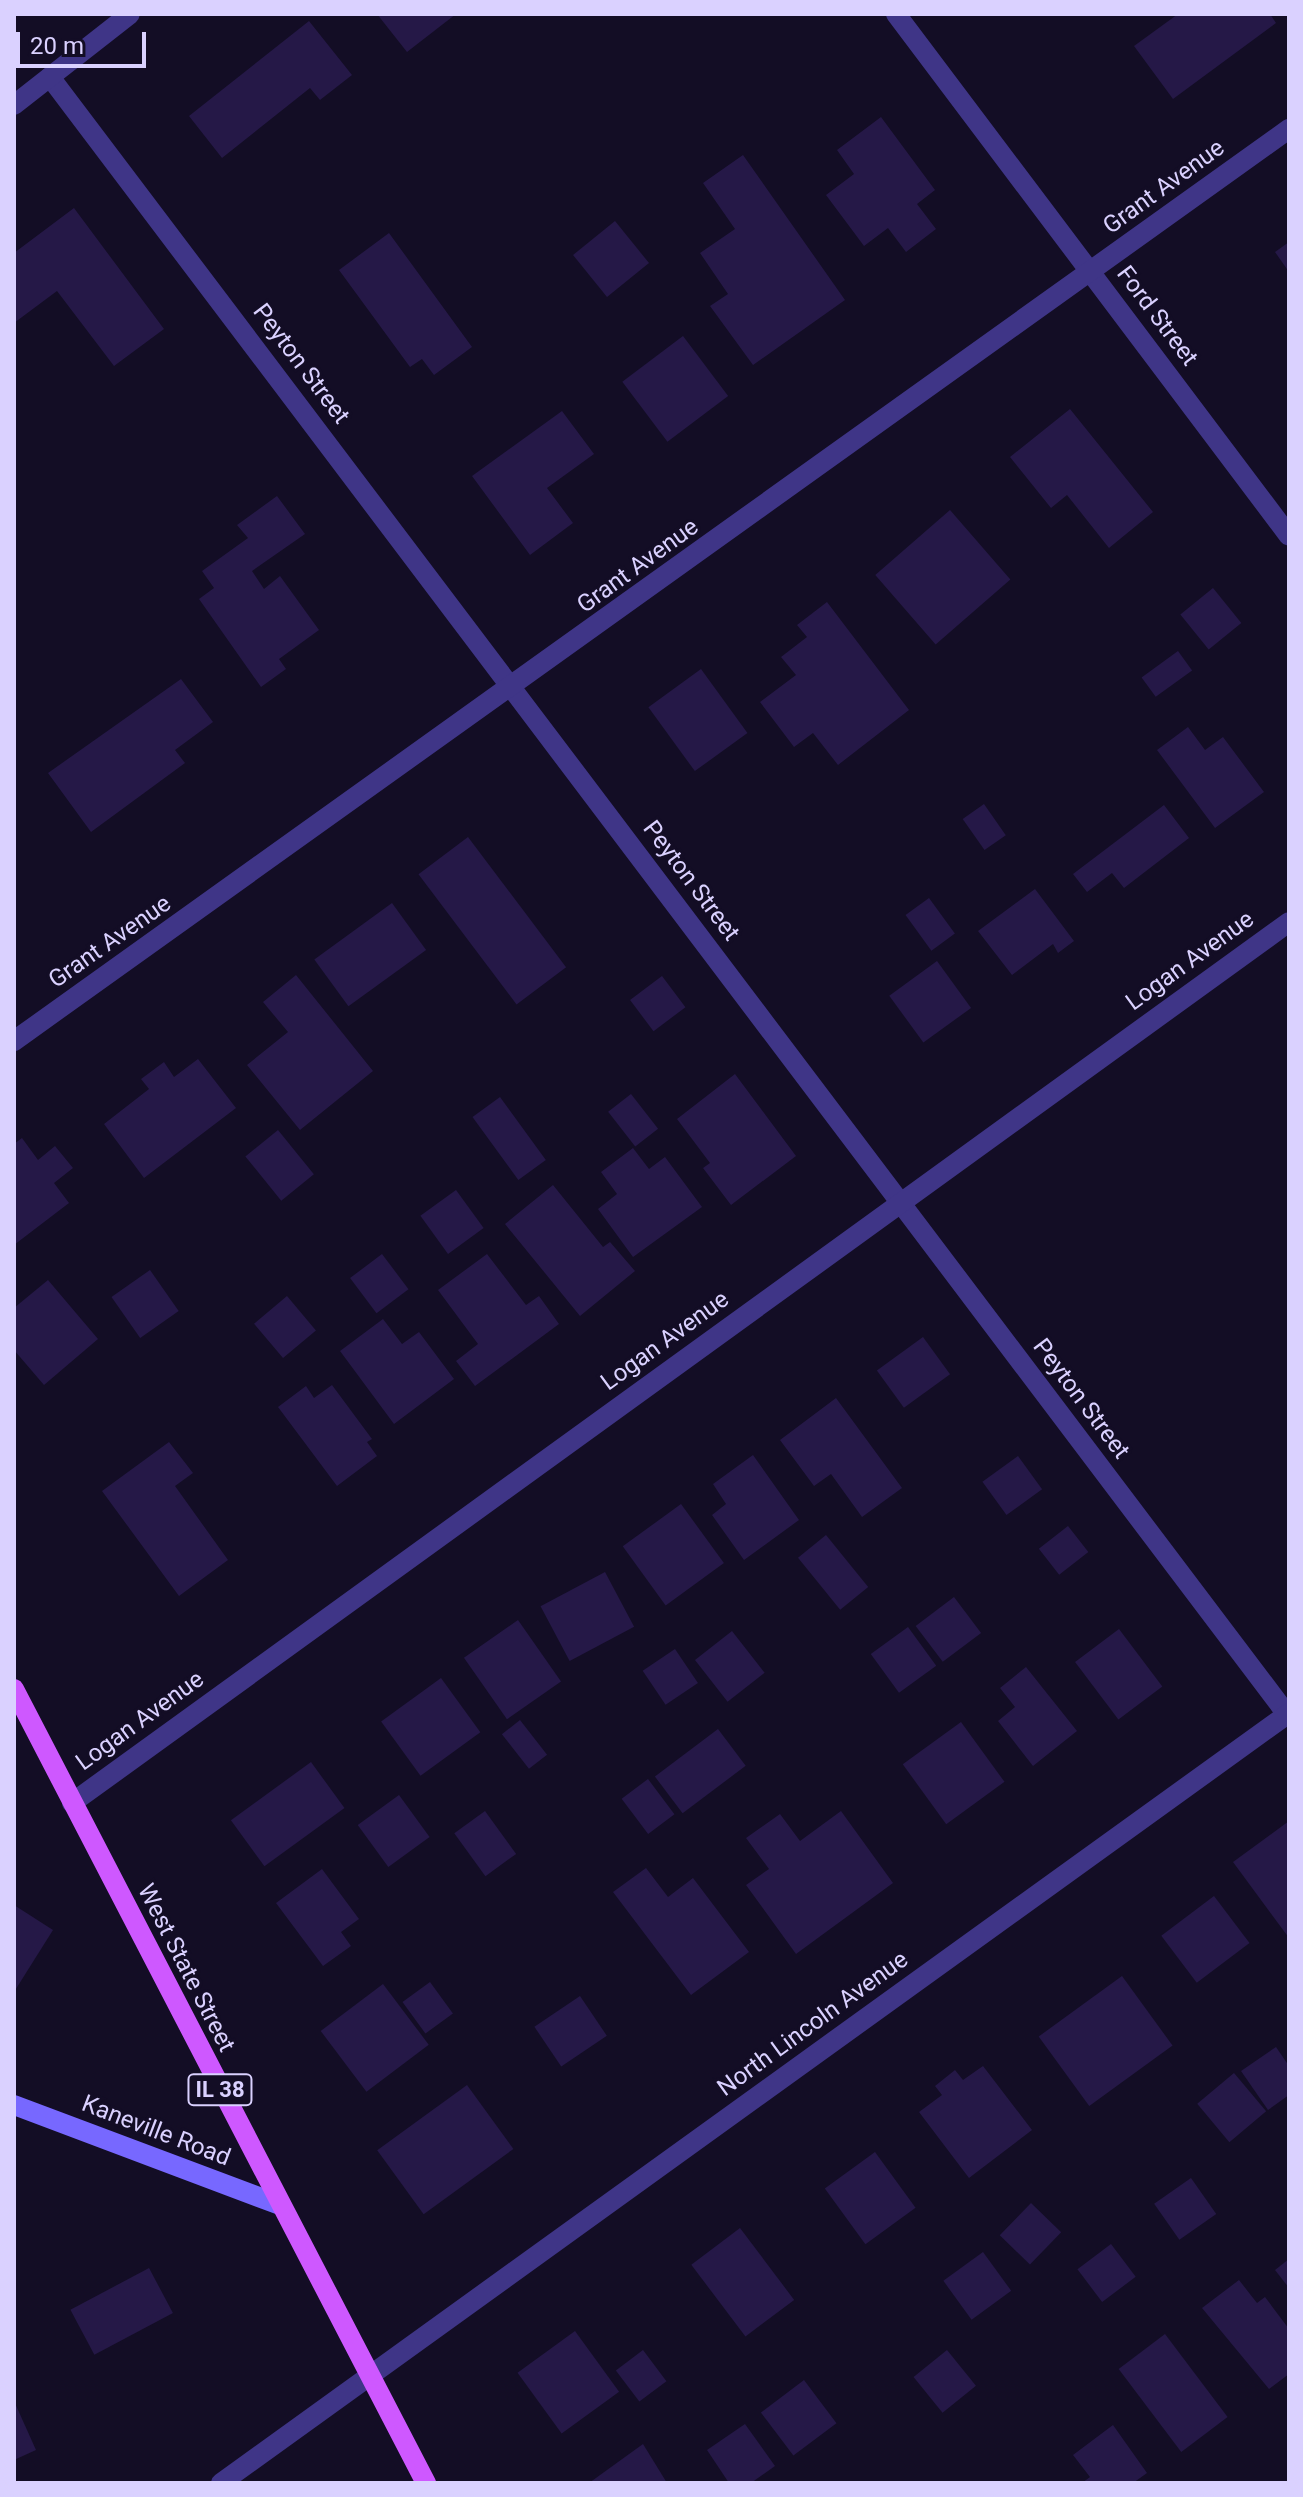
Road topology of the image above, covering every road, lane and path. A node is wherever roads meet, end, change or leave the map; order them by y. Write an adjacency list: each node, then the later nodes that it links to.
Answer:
1 (130, 14): 3 (street)
2 (896, 14): 6 (street, Ford Street)
3 (50, 77): 4 (street); 8 (street, Peyton Street)
4 (14, 105)
5 (1289, 129): 6 (street, Grant Avenue)
6 (1091, 271): 7 (street, Ford Street); 8 (street, Grant Avenue)
7 (1289, 536)
8 (513, 688): 10 (street, Grant Avenue); 11 (street, Peyton Street)
9 (1289, 922): 11 (street, Logan Avenue)
10 (14, 1041)
11 (900, 1203): 13 (street, Peyton Street); 14 (street, Logan Avenue)
12 (14, 1689): 14 (main road, West State Street / IL 38)
13 (1288, 1715): 17 (street, North Lincoln Avenue)
14 (72, 1803): 16 (main road, West State Street / IL 38)
15 (14, 2105): 16 (main road, Kaneville Road)
16 (280, 2205): 17 (main road, West State Street / IL 38)
17 (368, 2377): 18 (street, North Lincoln Avenue); 19 (main road, West State Street / IL 38)
18 (221, 2483)
19 (426, 2483)

